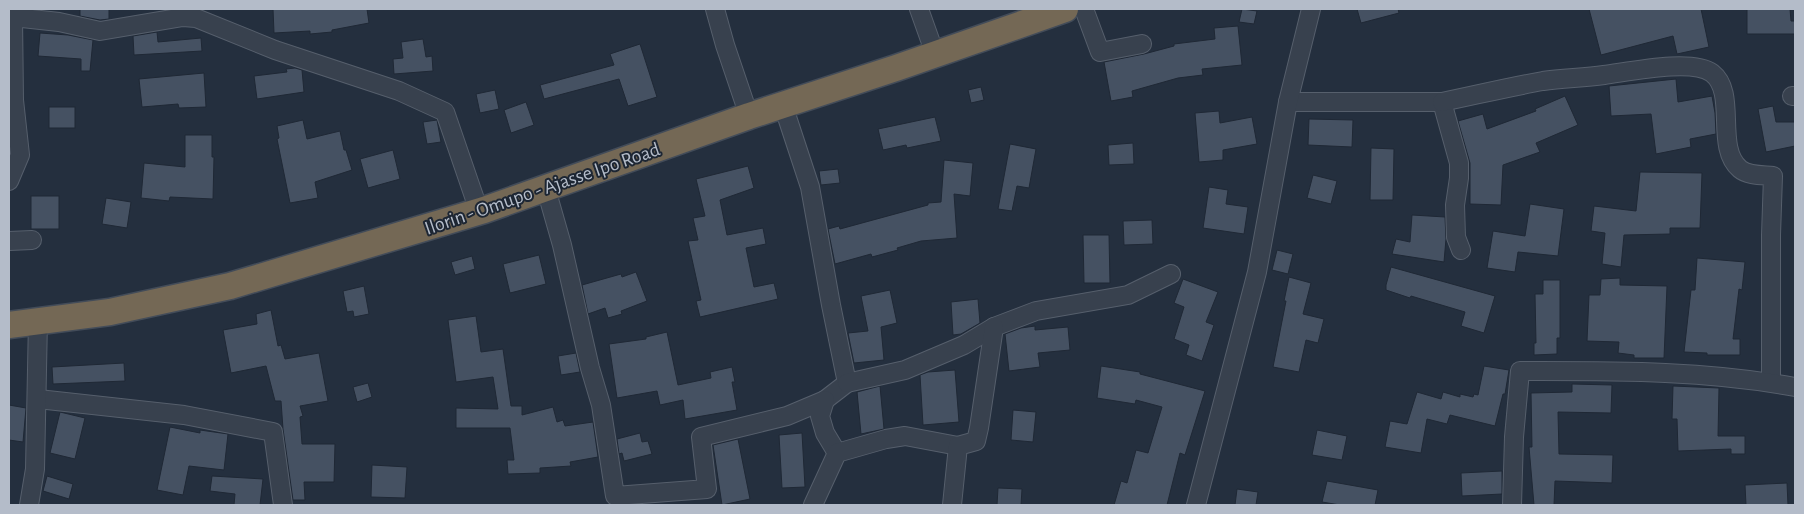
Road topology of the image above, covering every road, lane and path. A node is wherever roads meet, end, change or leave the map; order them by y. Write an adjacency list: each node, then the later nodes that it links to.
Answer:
1 (715, 9): 11 (street)
2 (920, 9): 7 (street)
3 (1065, 9): 7 (highway, Ilorin - Omupo - Ajasse Ipo Road)
4 (1084, 9): 6 (street)
5 (1311, 9): 8 (street)
6 (1142, 44)
7 (936, 54): 10 (highway, Ilorin - Omupo - Ajasse Ipo Road)
8 (1288, 102): 9 (street); 33 (street)
9 (1442, 102): 17 (street); 22 (street)
10 (783, 105): 11 (highway, Ilorin - Omupo - Ajasse Ipo Road); 23 (street)
11 (749, 116): 13 (highway, Ilorin - Omupo - Ajasse Ipo Road)
12 (9, 182): 14 (street)
13 (546, 189): 14 (highway, Ilorin - Omupo - Ajasse Ipo Road); 26 (street)
14 (479, 211): 19 (highway, Ilorin - Omupo - Ajasse Ipo Road)
15 (32, 240): 16 (street)
16 (9, 241)
17 (1461, 250)
18 (1171, 274): 21 (street)
19 (38, 320): 20 (highway, Ilorin - Omupo - Ajasse Ipo Road); 25 (street)
20 (9, 325)
21 (994, 327): 23 (street); 27 (street)
22 (1771, 382): 24 (street); 34 (street)
23 (847, 383): 26 (street)
24 (1795, 386)
25 (38, 399): 29 (street); 30 (street)
26 (825, 400): 28 (street)
27 (958, 446): 28 (street); 32 (street)
28 (837, 453): 31 (street)
29 (29, 505)
30 (283, 505)
31 (813, 505)
32 (952, 505)
33 (1196, 505)
34 (1512, 505)

